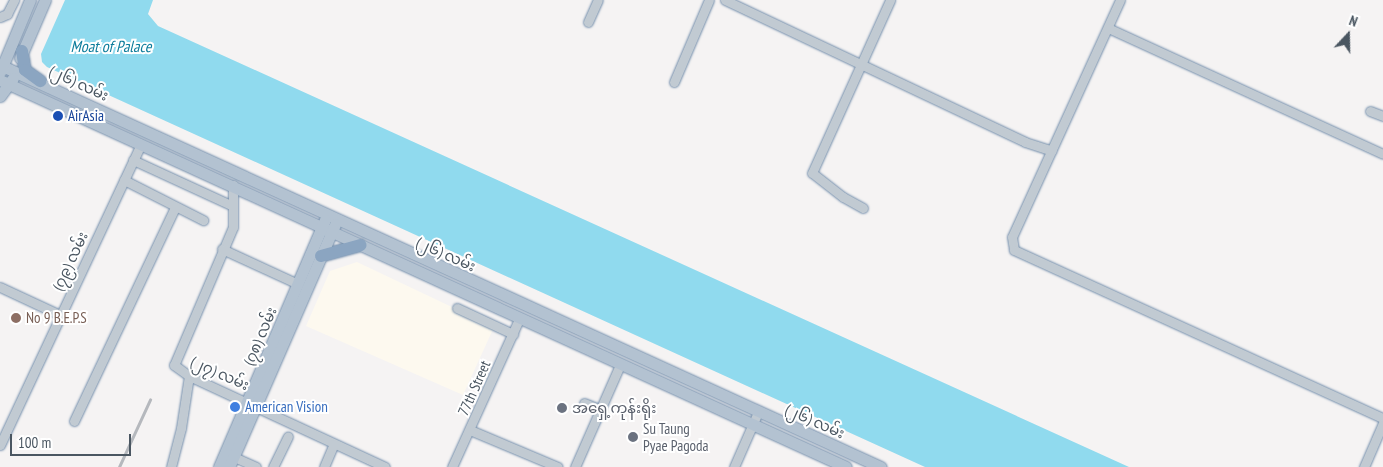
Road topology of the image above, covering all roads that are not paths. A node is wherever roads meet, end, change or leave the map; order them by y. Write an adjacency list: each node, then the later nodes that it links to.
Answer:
1 (14, 0): 9 (street)
2 (30, 0): 14 (main road)
3 (45, 0): 12 (main road)
4 (598, 0): 10 (street)
5 (709, 0): 17 (street)
6 (725, 0): 13 (street)
7 (890, 0): 13 (street)
8 (1120, 0): 11 (street)
9 (0, 17)
10 (588, 22)
11 (1108, 28): 22 (street); 23 (street)
12 (22, 51): 15 (main road); 16 (highway)
13 (862, 64): 22 (street); 29 (street)
14 (1, 68): 15 (main road, (၂၆) လမ်း)
15 (16, 71): 16 (main road, (၂၆) လမ်း); 18 (main road)
16 (40, 81): 31 (main road, (၂၆) လမ်း)
17 (674, 82)
18 (2, 88): 21 (main road, (၂၆) လမ်း)
19 (1370, 111): 20 (street)
20 (1383, 116)
21 (141, 144): 24 (street, (၇၉) လမ်း); 26 (main road, (၂၆) လမ်း)
22 (1052, 151): 47 (street)
23 (1383, 154)
24 (133, 160): 25 (street, (၇၉) လမ်း); 28 (street)
25 (124, 180): 27 (street); 38 (street, (၇၉) လမ်း)
26 (233, 185): 28 (street, (၂၇) လမ်း); 31 (main road, (၂၆) လမ်း)
27 (175, 206): 30 (street); 48 (street)
28 (233, 206): 33 (street, (၂၇) လမ်း)
29 (863, 208)
30 (203, 220)
31 (330, 223): 32 (main road, (၂၆) လမ်း); 34 (main road, (၇၈) လမ်း); 35 (main road, (၇၈) လမ်း); 46 (main road, (၂၆) လမ်း)
32 (362, 245): 34 (highway); 39 (main road, (၂၆) လမ်း)
33 (222, 249): 35 (street); 42 (street, (၂၇) လမ်း)
34 (321, 256): 43 (main road, (၇၈) လမ်း)
35 (298, 284): 43 (main road, (၇၈) လမ်း)
36 (1, 289): 38 (street)
37 (457, 308): 40 (street)
38 (60, 315): 54 (street, (၇၉) လမ်း)
39 (519, 319): 40 (street, 77th Street); 41 (main road, (၂၆) လမ်း)
40 (513, 334): 51 (street, 77th Street)
41 (620, 365): 45 (street); 49 (main road, (၂၆) လမ်း)
42 (189, 376): 43 (street, (၂၇) လမ်း); 56 (street)
43 (253, 403): 53 (street, (၂၇) လမ်း); 55 (main road, (၇၈) လမ်း); 57 (main road, (၇၈) လမ်း)
44 (584, 403): 45 (street)
45 (600, 409): 64 (street)
46 (758, 412): 49 (street); 67 (main road, (၂၆) လမ်း)
47 (1383, 418)
48 (74, 421)
49 (753, 423): 65 (street); 66 (main road, (၂၆) လမ်း)
50 (1383, 423): 68 (street)
51 (470, 430): 62 (street, 77th Street); 63 (street)
52 (288, 436): 59 (street)
53 (334, 444): 60 (street); 61 (street, (၂၇) လမ်း)
54 (0, 445)
55 (232, 462): 58 (street)
56 (171, 467)
57 (218, 467)
58 (256, 467)
59 (273, 467)
60 (324, 467)
61 (385, 467)
62 (452, 467)
63 (558, 467)
64 (575, 467)
65 (734, 467)
66 (846, 467)
67 (881, 467)
68 (1364, 467)

